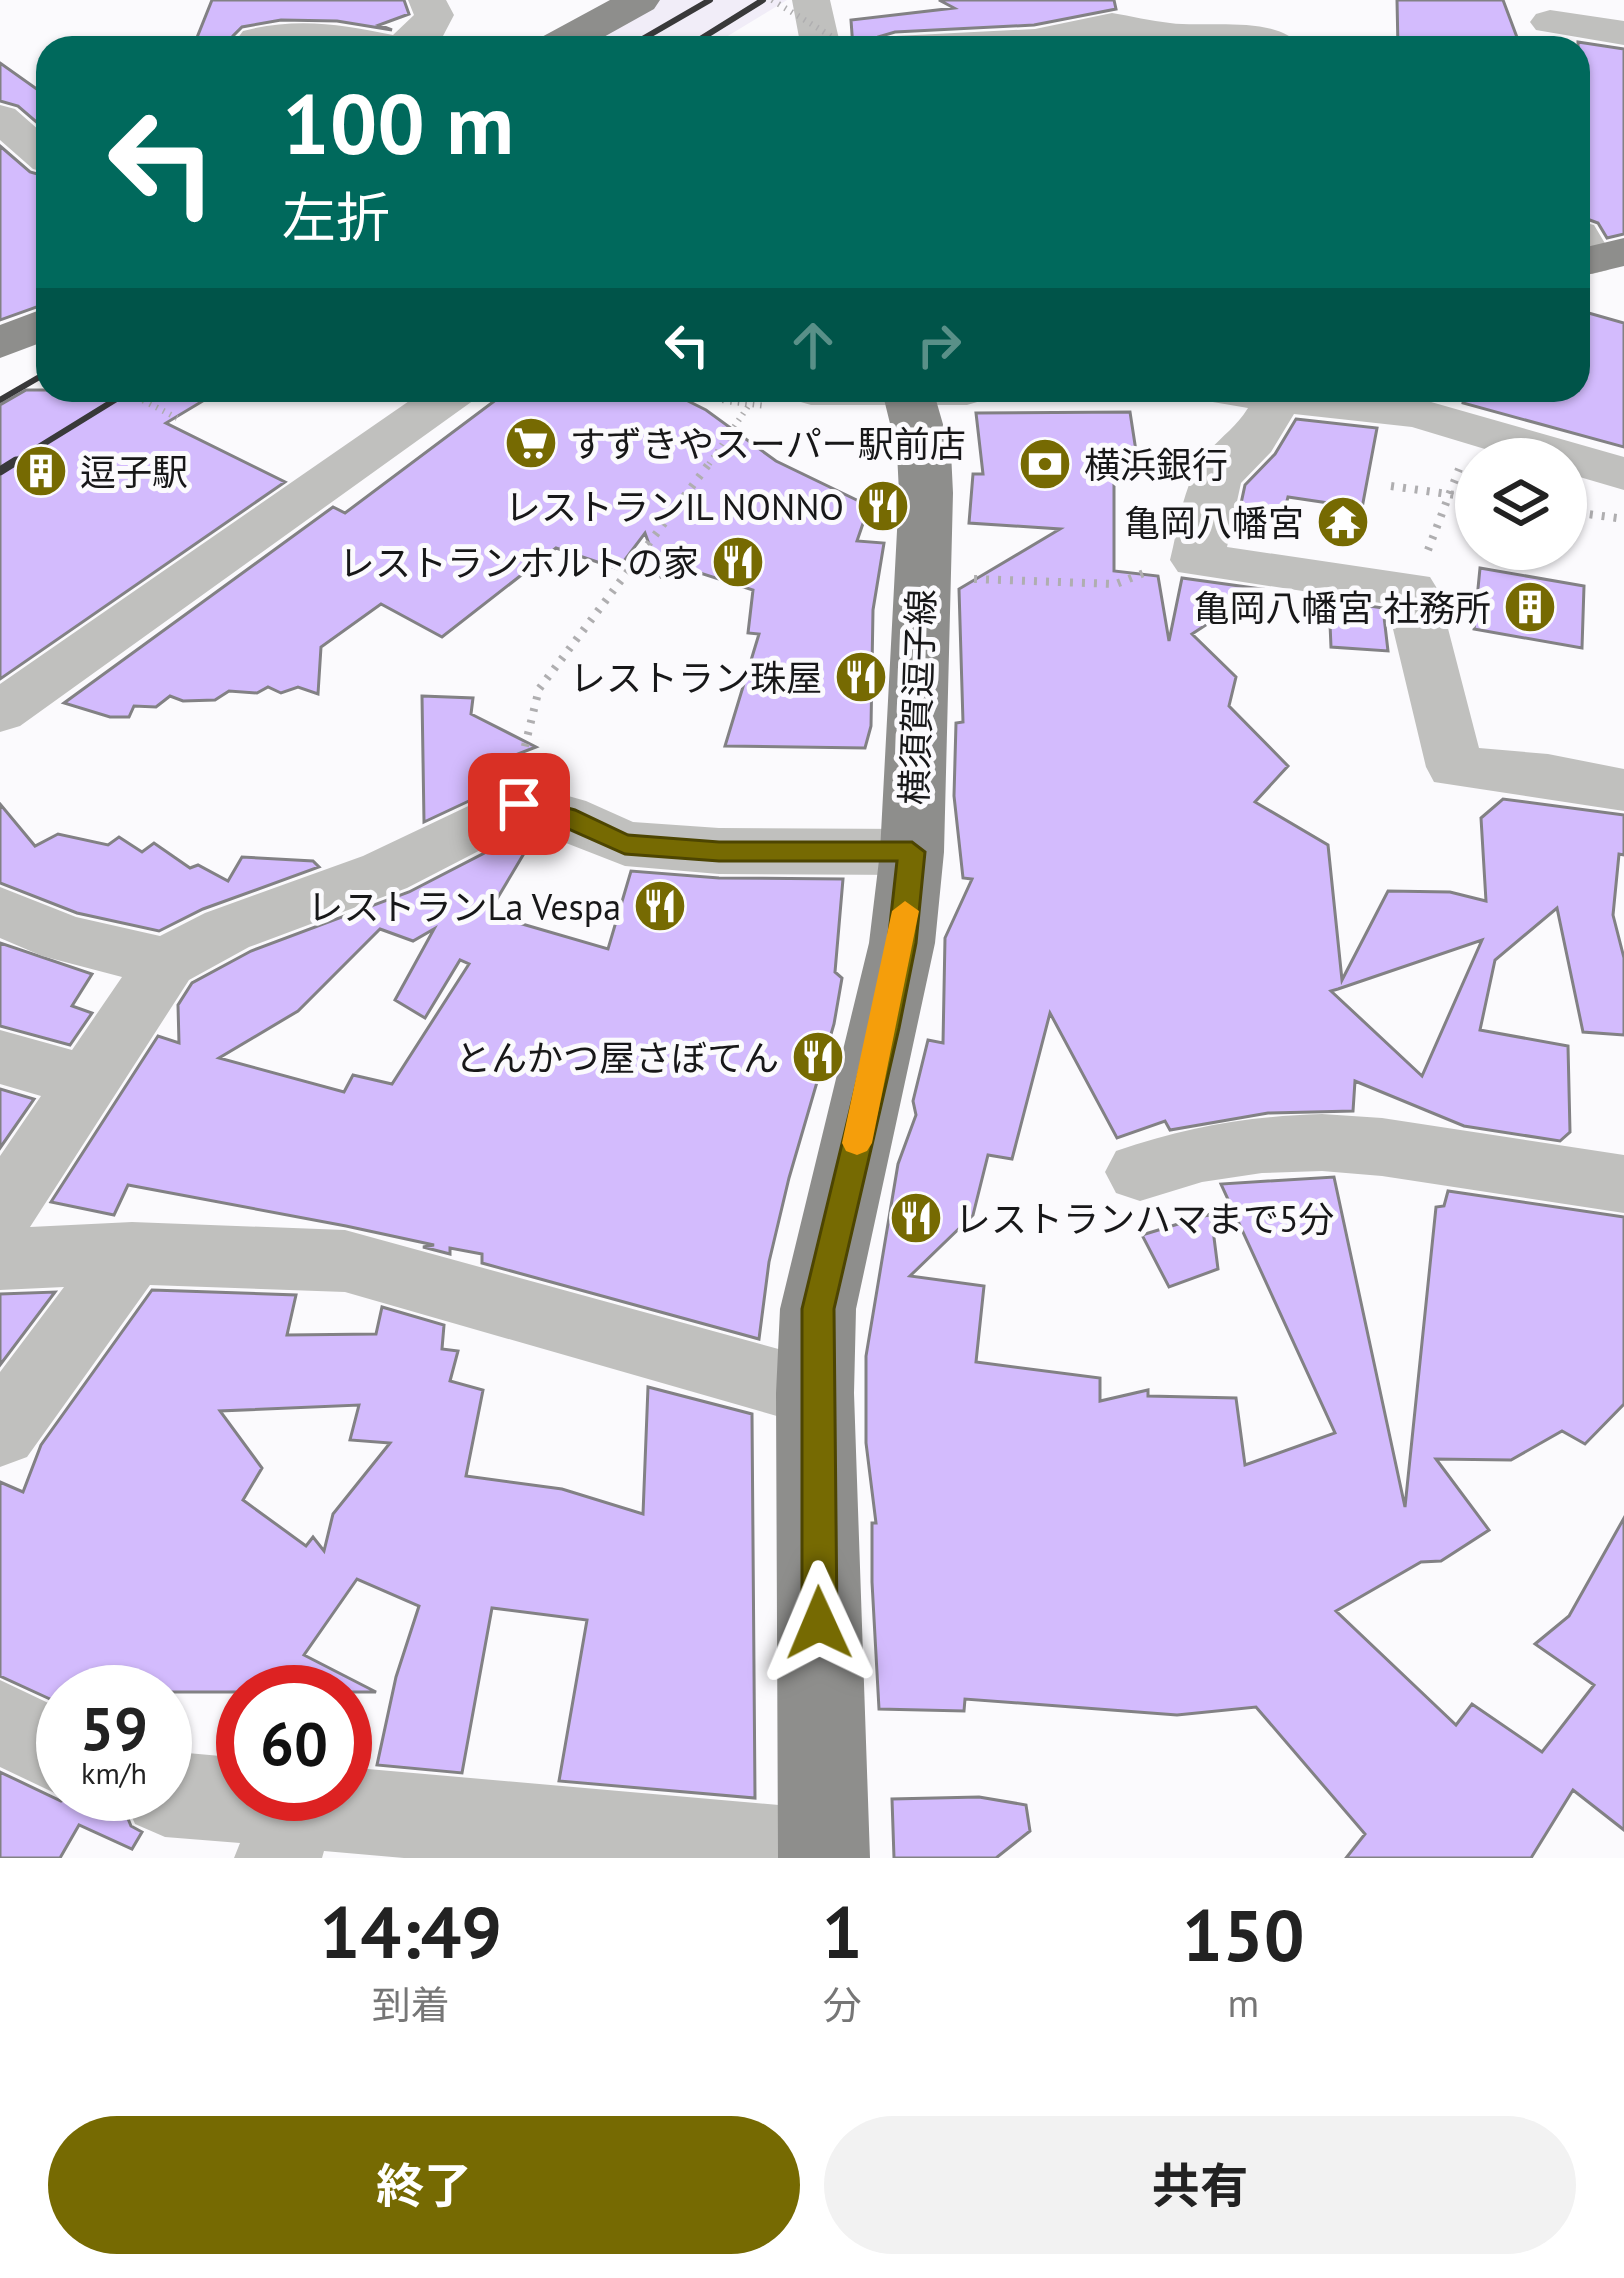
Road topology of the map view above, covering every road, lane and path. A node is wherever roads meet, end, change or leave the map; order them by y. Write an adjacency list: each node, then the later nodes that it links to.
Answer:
1 (427, 0): 11 (street)
2 (640, 0): 12 (main road)
3 (772, 0): 14 (path, bridge)
4 (812, 0): 13 (street)
5 (1216, 0): 7 (street)
6 (1546, 23): 8 (street)
7 (1144, 30): 15 (street); 16 (street); 17 (street)
8 (1624, 33)
9 (285, 36): 10 (street)
10 (341, 36)
11 (417, 36)
12 (575, 36)
13 (819, 36)
14 (831, 36)
15 (1051, 36)
16 (1129, 36)
17 (1175, 36)
18 (1175, 36): 19 (street)
19 (1243, 36)
20 (0, 118): 21 (street)
21 (36, 150)
22 (36, 327): 23 (main road)
23 (0, 343)
24 (146, 402): 31 (path, bridge)
25 (440, 402): 42 (street)
26 (911, 402): 40 (main road, 横須賀逗子線)
27 (1276, 402): 39 (street)
28 (1322, 402): 32 (street)
29 (1518, 402): 32 (street)
30 (749, 405): 44 (path)
31 (176, 418)
32 (1505, 437): 33 (street)
33 (1624, 474)
34 (1390, 486): 35 (path)
35 (1452, 494): 36 (path); 41 (path)
36 (1455, 494)
37 (1587, 514): 38 (path)
38 (1624, 519)
39 (1197, 560): 40 (path); 41 (street)
40 (921, 577): 45 (main road, 横須賀逗子線)
41 (1411, 590): 43 (street)
42 (0, 712)
43 (1624, 790)
44 (519, 804): 45 (street); 47 (street)
45 (912, 852): 55 (main road, 横須賀逗子線)
46 (0, 911): 47 (street)
47 (166, 962): 49 (street)
48 (0, 1057): 49 (street)
49 (87, 1082): 52 (street)
50 (1140, 1172): 51 (street)
51 (1624, 1184)
52 (0, 1214)
53 (132, 1253): 54 (street); 55 (street); 56 (street)
54 (0, 1259)
55 (815, 1394): 61 (main road, 横須賀逗子線)
56 (0, 1432)
57 (0, 1722): 58 (street)
58 (36, 1741)
59 (192, 1802): 60 (street)
60 (288, 1831): 61 (street)
61 (824, 1855)

